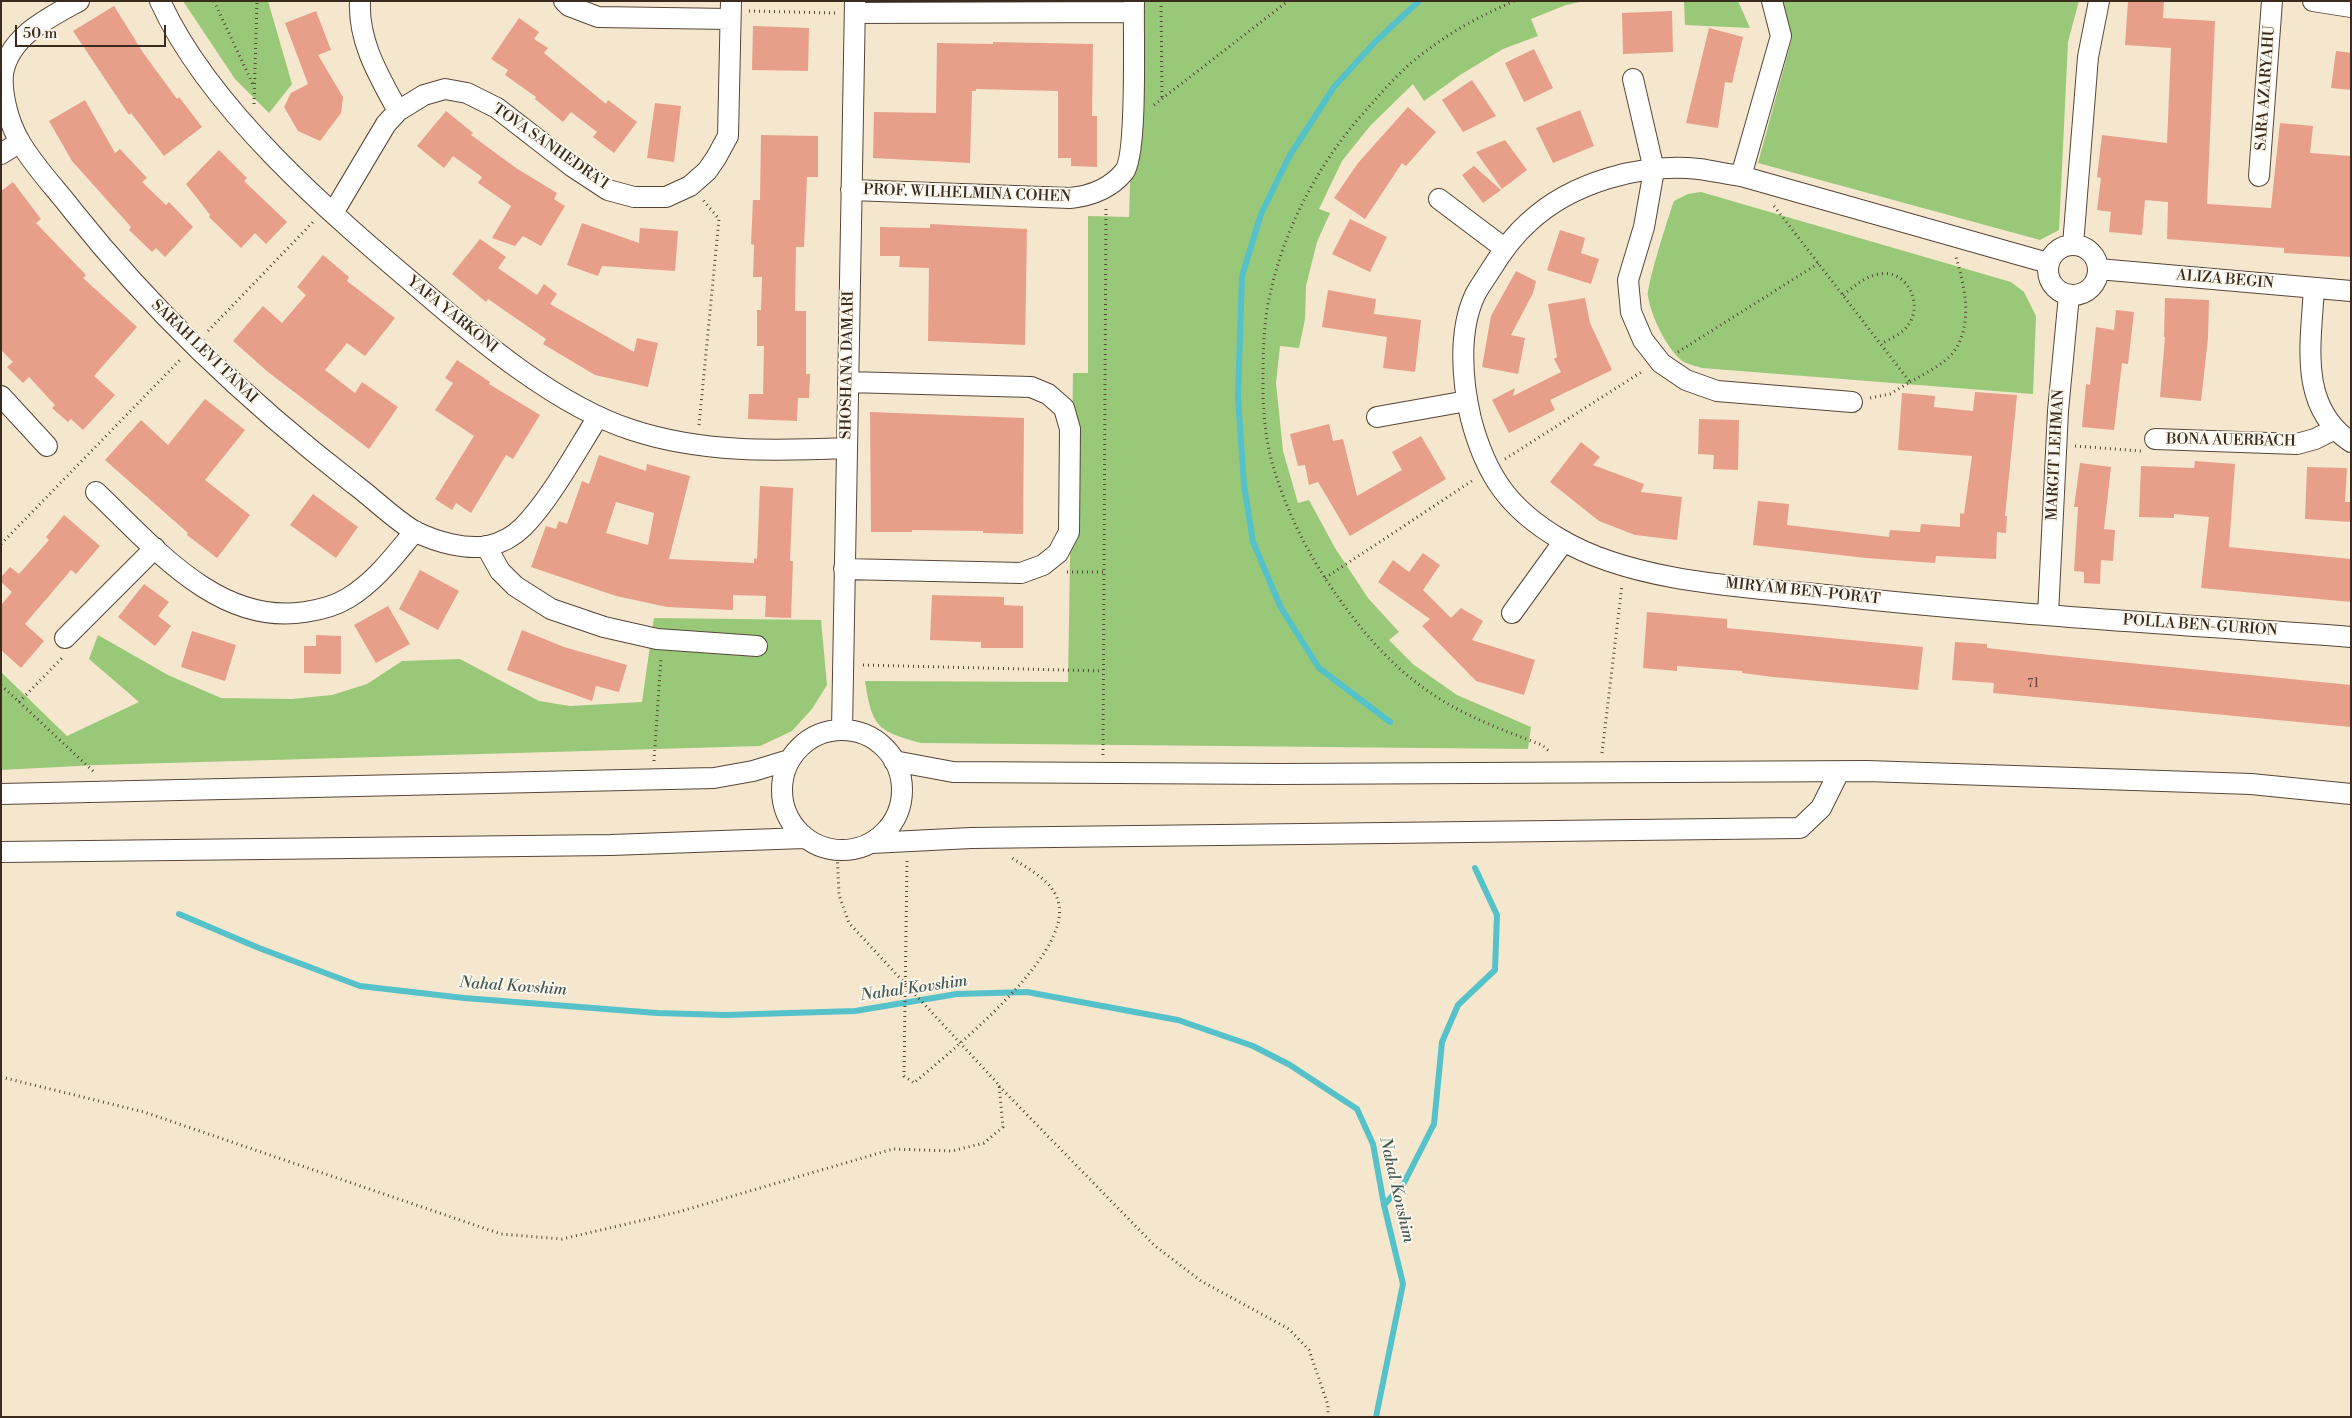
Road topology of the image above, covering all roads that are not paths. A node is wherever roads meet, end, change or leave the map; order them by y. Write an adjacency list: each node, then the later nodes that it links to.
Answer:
1 (79, 1): 13 (street, SARAH LEVI TANAI)
2 (160, 1): 23 (street, YAFA YARKONI)
3 (360, 1): 15 (street)
4 (564, 1): 12 (street)
5 (1772, 1): 20 (street)
6 (2099, 1): 24 (street)
7 (2272, 1): 19 (street, SARA AZARYAHU)
8 (2313, 1): 11 (street)
9 (855, 7): 10 (street, PROF. WILHELMINA COHEN); 21 (street, SHOSHANA DAMARI)
10 (1134, 7): 21 (street, PROF. WILHELMINA COHEN)
11 (2351, 7)
12 (731, 10): 15 (street, TOVA SANHEDRA'I)
13 (2, 73): 16 (street, SARAH LEVI TANAI)
14 (1633, 79): 18 (street)
15 (398, 111): 23 (street, TOVA SANHEDRA'I)
16 (20, 142): 17 (street); 43 (street, SARAH LEVI TANAI)
17 (1, 154)
18 (1654, 170): 20 (street, MIRYAM BEN-PORAT); 25 (street, MIRYAM BEN-PORAT); 34 (street)
19 (2259, 176)
20 (1747, 178): 26 (street, MIRYAM BEN-PORAT)
21 (851, 190): 31 (street, SHOSHANA DAMARI)
22 (1439, 199): 25 (street)
23 (330, 210): 35 (street, YAFA YARKONI)
24 (2073, 245): 26 (street); 27 (street)
25 (1504, 248): 33 (street, MIRYAM BEN-PORAT)
26 (2048, 263): 30 (street)
27 (2098, 269): 28 (street, ALIZA BEGIN); 30 (street)
28 (2314, 288): 29 (street, ALIZA BEGIN); 37 (street)
29 (2351, 291)
30 (2069, 295): 49 (street, MARGIT LEHMAN)
31 (848, 382): 41 (street, SHOSHANA DAMARI); 47 (street)
32 (2, 397): 40 (street)
33 (1466, 400): 36 (street); 44 (street, MIRYAM BEN-PORAT)
34 (1852, 402)
35 (598, 417): 41 (street, YAFA YARKONI); 45 (street, SARAH LEVI TANAI)
36 (1376, 417)
37 (2333, 430): 38 (street, BONA AUERBACH); 39 (street)
38 (2155, 439)
39 (2351, 442)
40 (47, 446)
41 (847, 448): 47 (street, SHOSHANA DAMARI)
42 (96, 492): 46 (street)
43 (415, 531): 45 (street, SARAH LEVI TANAI); 46 (street)
44 (1564, 541): 48 (street); 49 (street, MIRYAM BEN-PORAT)
45 (486, 546): 52 (street)
46 (155, 548): 51 (street)
47 (844, 569): 53 (street, SHOSHANA DAMARI)
48 (1512, 613)
49 (2048, 615): 50 (street, POLLA BEN-GURION)
50 (2351, 637)
51 (65, 638)
52 (757, 646)
53 (842, 730): 54 (street); 55 (street)
54 (789, 760): 57 (street); 59 (street)
55 (894, 761): 56 (street); 60 (street)
56 (1839, 772): 58 (street); 60 (street)
57 (1, 794)
58 (2351, 794)
59 (804, 838): 60 (street); 61 (street)
60 (871, 843)
61 (1, 852)

